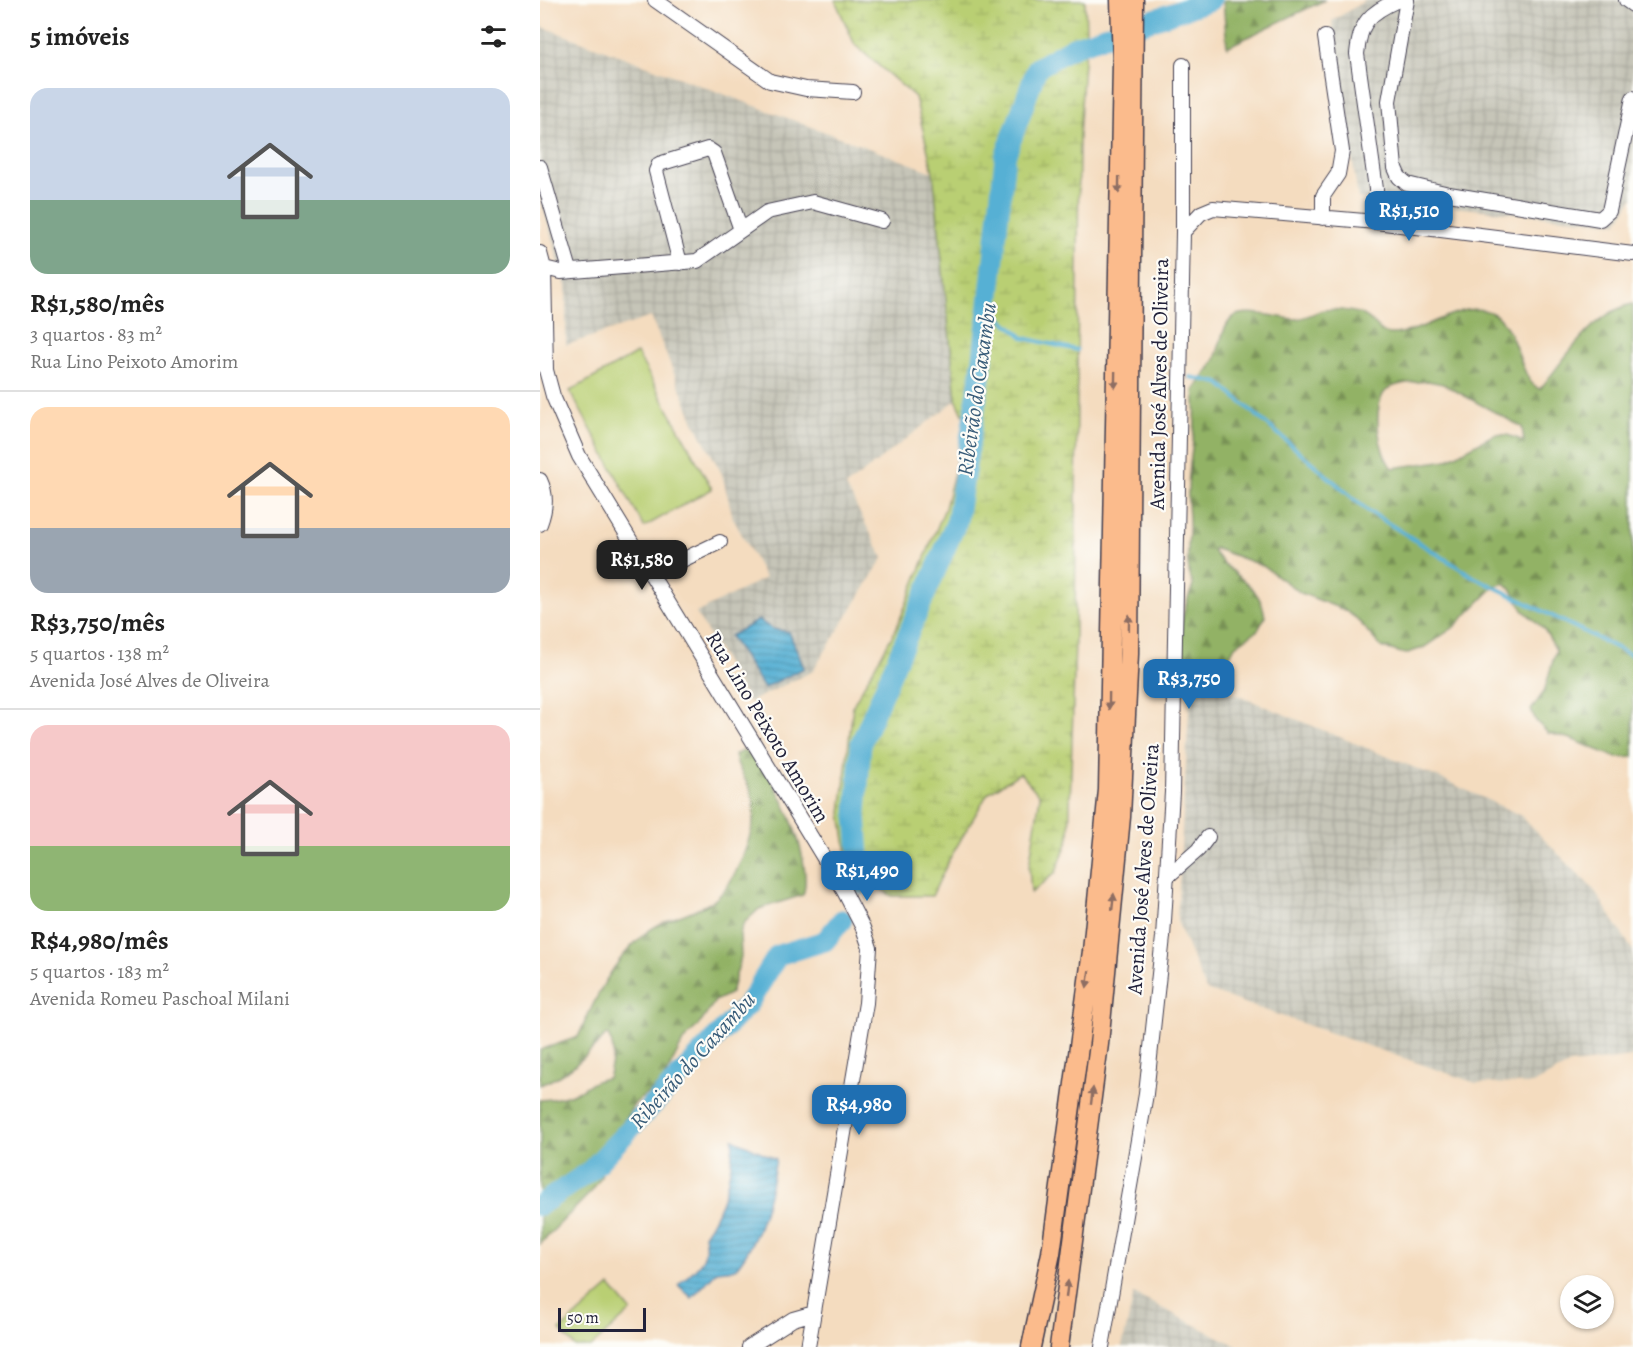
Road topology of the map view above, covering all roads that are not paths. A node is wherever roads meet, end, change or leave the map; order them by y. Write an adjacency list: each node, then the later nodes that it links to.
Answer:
1 (655, 0): 10 (street)
2 (1398, 0): 15 (street)
3 (1407, 0): 11 (street)
4 (1626, 0): 6 (street)
5 (1127, 2): 8 (main road)
6 (1633, 5)
7 (1325, 37): 13 (street)
8 (1128, 62): 33 (main road, one-way to 33); 34 (main road, one-way to 8)
9 (1183, 65): 17 (street, Avenida José Alves de Oliveira)
10 (852, 92)
11 (1633, 98)
12 (540, 166): 22 (street)
13 (1323, 218): 15 (street); 17 (street)
14 (882, 221): 16 (street)
15 (1376, 222): 19 (street)
16 (741, 230): 20 (street); 20 (street)
17 (1183, 232): 29 (street, Avenida José Alves de Oliveira)
18 (540, 254): 21 (street, Rua Lino Peixoto Amorim)
19 (1633, 254)
20 (680, 263): 22 (street)
21 (544, 268): 22 (street); 23 (street, Rua Lino Peixoto Amorim)
22 (570, 270)
23 (542, 340): 27 (street, Rua Lino Peixoto Amorim)
24 (540, 480): 25 (street)
25 (540, 524)
26 (720, 542): 27 (street)
27 (651, 574): 30 (street, Rua Lino Peixoto Amorim)
28 (1208, 837): 29 (street)
29 (1167, 877): 35 (street, Avenida José Alves de Oliveira)
30 (814, 1313): 31 (street); 32 (street, Rua Lino Peixoto Amorim)
31 (749, 1347)
32 (808, 1347)
33 (1031, 1347)
34 (1059, 1347)
35 (1102, 1347)

